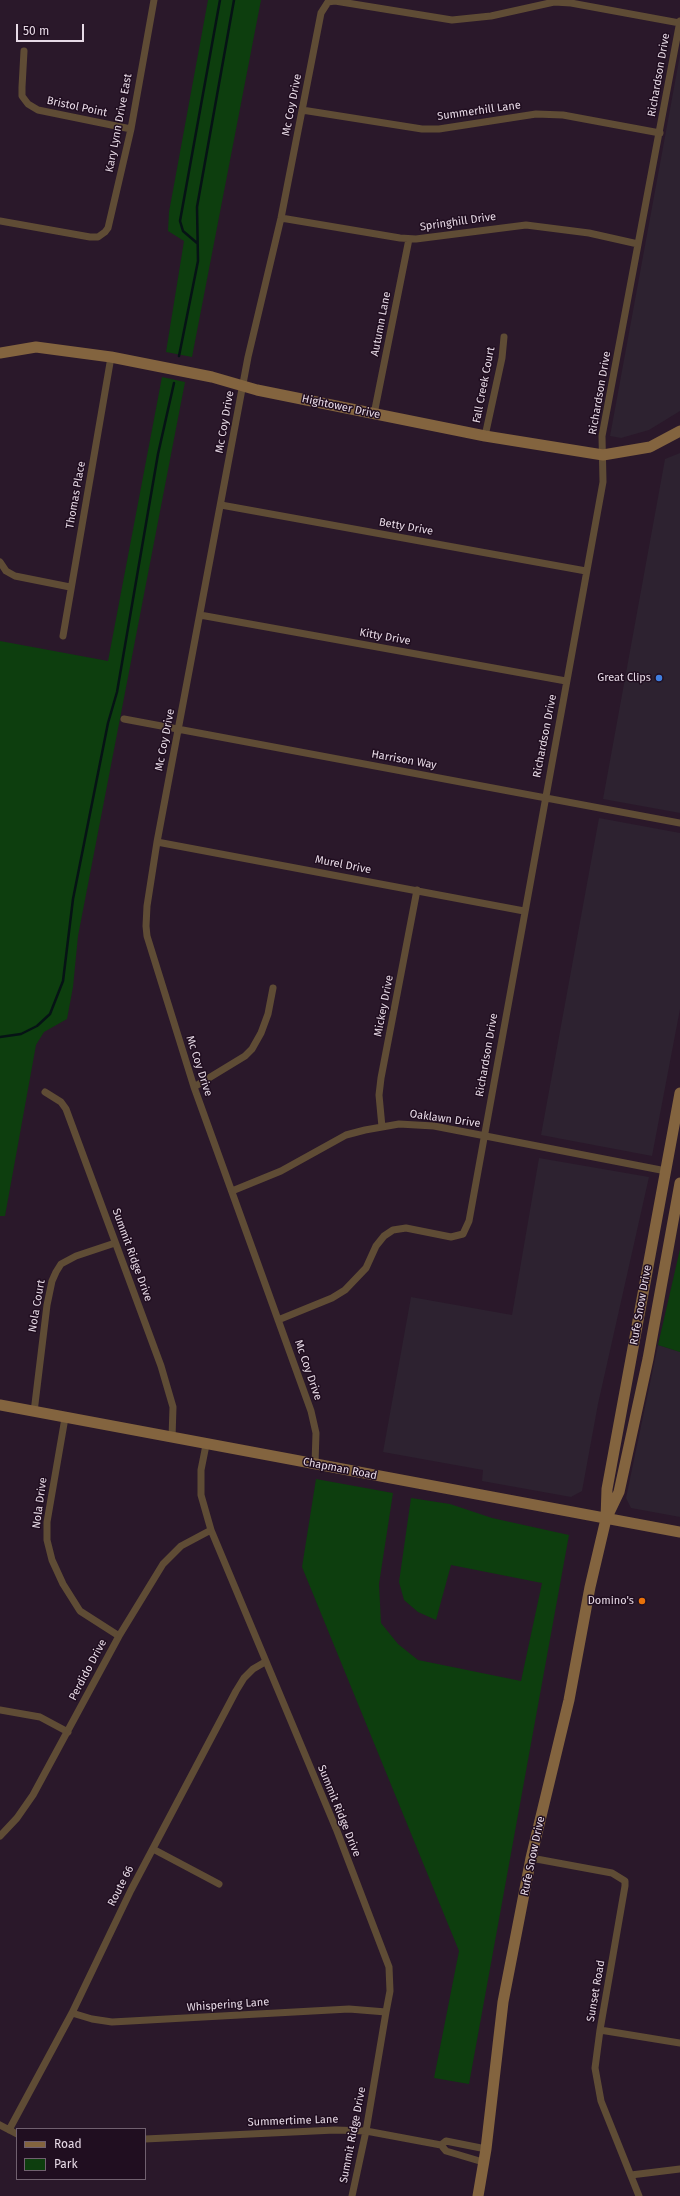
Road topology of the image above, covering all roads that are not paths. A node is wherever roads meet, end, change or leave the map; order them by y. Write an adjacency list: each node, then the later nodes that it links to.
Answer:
1 (154, 0): 6 (street, Kary Lynn Drive East)
2 (535, 3): 3 (street); 5 (street, Mc Coy Drive)
3 (680, 22): 7 (street, Richardson Drive)
4 (24, 51): 6 (street, Bristol Point)
5 (302, 110): 7 (street, Summerhill Lane); 8 (street, Mc Coy Drive)
6 (131, 129): 9 (street, Kary Lynn Drive East)
7 (660, 133): 11 (street, Richardson Drive)
8 (281, 218): 10 (street, Springhill Drive); 15 (street, Mc Coy Drive)
9 (0, 221)
10 (409, 239): 11 (street, Springhill Drive); 16 (street, Autumn Lane)
11 (638, 244): 19 (street, Richardson Drive)
12 (504, 337): 18 (street, Fall Creek Court)
13 (0, 353): 14 (main road, Hightower Drive)
14 (111, 357): 15 (main road, Hightower Drive); 23 (street, Thomas Place)
15 (242, 386): 16 (main road, Hightower Drive); 20 (street, Mc Coy Drive)
16 (374, 414): 18 (main road, Hightower Drive)
17 (680, 431): 19 (main road, Hightower Drive)
18 (485, 436): 19 (main road, Hightower Drive)
19 (603, 455): 22 (street, Richardson Drive)
20 (221, 505): 22 (street, Betty Drive); 24 (street, Mc Coy Drive)
21 (0, 562): 23 (street)
22 (586, 571): 26 (street, Richardson Drive)
23 (70, 587): 25 (street, Thomas Place)
24 (200, 615): 26 (street, Kitty Drive); 28 (street, Mc Coy Drive)
25 (63, 636)
26 (566, 681): 29 (street, Richardson Drive)
27 (124, 719): 28 (street, Harrison Way)
28 (178, 729): 29 (street, Harrison Way); 31 (street, Mc Coy Drive)
29 (544, 796): 30 (street, Harrison Way); 33 (street, Richardson Drive)
30 (680, 823)
31 (157, 842): 32 (street, Murel Drive); 35 (street, Mc Coy Drive)
32 (417, 890): 33 (street, Murel Drive); 38 (street, Mickey Drive)
33 (524, 911): 39 (street, Richardson Drive)
34 (273, 988): 35 (street)
35 (194, 1087): 42 (street, Mc Coy Drive)
36 (45, 1092): 43 (street, Summit Ridge Drive)
37 (680, 1093): 40 (main road, Rufe Snow Drive)
38 (382, 1126): 39 (street, Oaklawn Drive); 42 (street, Oaklawn Drive)
39 (483, 1136): 40 (street, Oaklawn Drive); 44 (street, Richardson Drive)
40 (666, 1171): 51 (main road, Rufe Snow Drive)
41 (680, 1183): 51 (main road, Rufe Snow Drive)
42 (232, 1191): 44 (street, Mc Coy Drive)
43 (115, 1243): 46 (street, Nola Court); 48 (street, Summit Ridge Drive)
44 (278, 1320): 50 (street, Mc Coy Drive)
45 (0, 1405): 46 (main road, Chapman Road)
46 (34, 1412): 47 (main road, Chapman Road)
47 (65, 1418): 48 (main road, Chapman Road); 54 (street, Nola Drive)
48 (172, 1438): 49 (main road, Chapman Road)
49 (206, 1445): 50 (main road, Chapman Road); 52 (street, Summit Ridge Drive)
50 (315, 1464): 51 (main road, Chapman Road)
51 (606, 1519): 53 (main road, Chapman Road); 60 (main road, Rufe Snow Drive)
52 (211, 1530): 54 (street, Perdido Drive); 55 (street, Summit Ridge Drive)
53 (680, 1532)
54 (119, 1636): 57 (street, Perdido Drive)
55 (265, 1662): 59 (street, Route 66); 63 (street, Summit Ridge Drive)
56 (0, 1710): 57 (street)
57 (68, 1732): 58 (street, Perdido Drive)
58 (0, 1836)
59 (153, 1849): 61 (street); 62 (street, Route 66)
60 (531, 1858): 64 (street, Sunset Road); 72 (main road, Rufe Snow Drive)
61 (219, 1884)
62 (72, 2012): 63 (street, Whispering Lane); 67 (street, Route 66)
63 (386, 2012): 68 (street, Summit Ridge Drive)
64 (600, 2030): 65 (street); 75 (street, Sunset Road)
65 (680, 2043)
66 (0, 2125): 67 (street)
67 (9, 2130): 69 (street)
68 (366, 2131): 70 (street, Summertime Lane); 71 (street, Summertime Lane); 76 (street, Summit Ridge Drive)
69 (16, 2134)
70 (146, 2139)
71 (440, 2145): 72 (street, Summertime Lane); 73 (street, Summertime Lane)
72 (486, 2149): 73 (main road, Rufe Snow Drive)
73 (483, 2162): 77 (main road, Rufe Snow Drive)
74 (680, 2169): 75 (street)
75 (631, 2175): 78 (street, Sunset Road)
76 (352, 2196)
77 (478, 2196)
78 (639, 2196)

